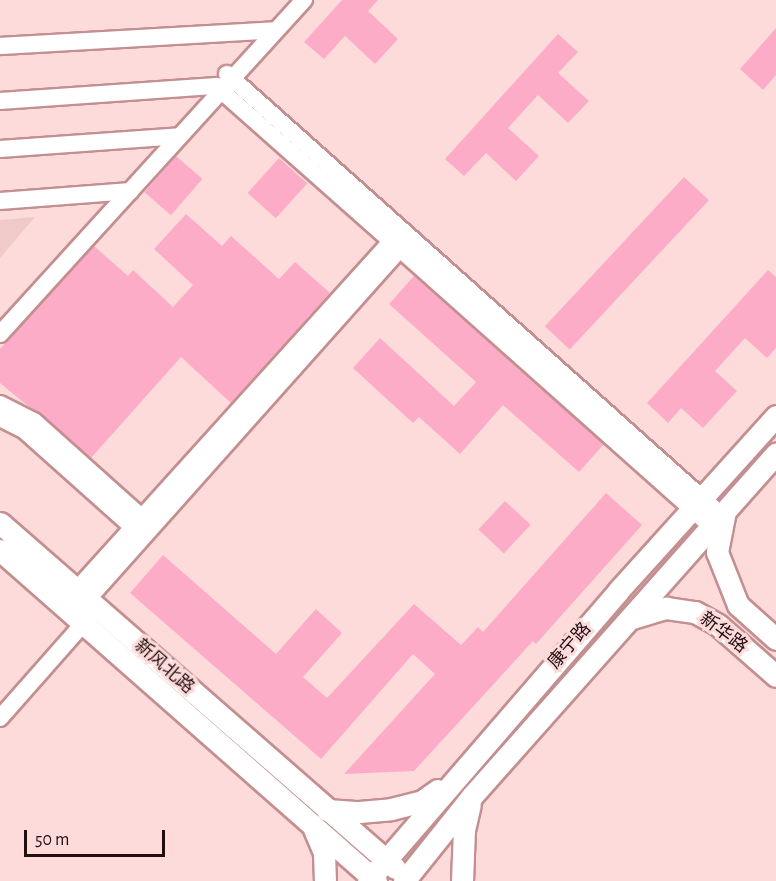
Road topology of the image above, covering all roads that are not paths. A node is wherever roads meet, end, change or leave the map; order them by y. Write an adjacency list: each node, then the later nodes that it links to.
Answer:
1 (295, 0): 3 (street)
2 (304, 0): 3 (street)
3 (271, 31): 4 (street); 5 (street)
4 (0, 46)
5 (224, 82): 6 (street); 7 (street); 11 (street)
6 (0, 101)
7 (175, 137): 8 (street); 9 (street)
8 (0, 149)
9 (125, 191): 10 (street); 12 (street); 13 (street)
10 (0, 201)
11 (400, 239): 18 (street); 21 (street)
12 (0, 324)
13 (0, 334)
14 (0, 404): 21 (street)
15 (776, 416): 18 (street, 康宁路)
16 (0, 418): 21 (street)
17 (776, 453): 19 (street, 康宁路)
18 (697, 504): 19 (street); 28 (street, 康宁路)
19 (719, 517): 24 (street, 康宁路); 25 (street, 新华路)
20 (0, 523): 23 (street, 新风北路)
21 (142, 527): 23 (street)
22 (0, 550): 23 (street, 新风北路)
23 (80, 607): 27 (street); 30 (street, 新风北路); 31 (street, 新风北路)
24 (628, 620): 26 (street, 新华路); 29 (street, 康宁路)
25 (776, 639)
26 (776, 676)
27 (0, 718)
28 (453, 780): 30 (street); 32 (street, 康宁路)
29 (472, 796): 34 (street, 康宁路); 36 (street)
30 (327, 810): 32 (street, 新风北路)
31 (313, 826): 33 (street, 新风北路); 35 (street, 新风北路)
32 (385, 861): 33 (street, 康宁路); 34 (street, 新风北路)
33 (372, 880)
34 (407, 880)
35 (325, 881)
36 (462, 881)

